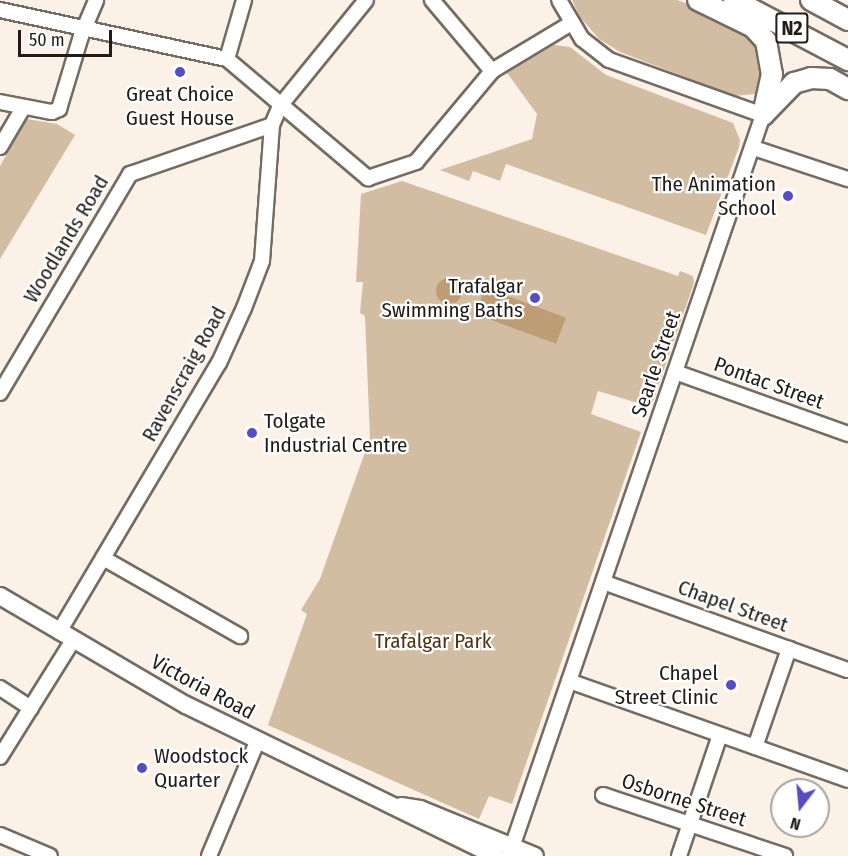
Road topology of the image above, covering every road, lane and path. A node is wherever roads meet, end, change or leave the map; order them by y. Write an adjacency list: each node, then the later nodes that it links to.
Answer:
1 (96, 0): 14 (street)
2 (244, 0): 15 (street)
3 (366, 0): 20 (street, Ravenscraig Road)
4 (432, 0): 17 (street)
5 (559, 0): 13 (street)
6 (698, 0): 22 (highway)
7 (734, 0): 16 (highway, N2)
8 (811, 0): 12 (highway, N2)
9 (842, 0): 10 (highway)
10 (848, 5)
11 (0, 9): 14 (street)
12 (848, 20)
13 (570, 24): 17 (street); 22 (street)
14 (84, 28): 15 (street); 21 (street)
15 (227, 59): 20 (street)
16 (848, 60)
17 (492, 71): 20 (street)
18 (848, 89): 22 (highway)
19 (0, 102): 21 (street)
20 (280, 106): 23 (street, Ravenscraig Road)
21 (23, 108): 24 (street)
22 (763, 115): 25 (street, Searle Street)
23 (272, 125): 28 (street, Woodlands Road); 30 (street, Ravenscraig Road)
24 (0, 147)
25 (754, 148): 26 (street); 27 (street, Searle Street)
26 (848, 179)
27 (675, 372): 29 (street, Pontac Street); 31 (street, Searle Street)
28 (0, 393)
29 (848, 434)
30 (103, 558): 33 (street, Ravenscraig Road); 34 (street)
31 (603, 582): 35 (street, Chapel Street); 37 (street, Searle Street)
32 (0, 596): 33 (main road, Victoria Road)
33 (66, 636): 39 (street, Ravenscraig Road); 41 (main road, Victoria Road)
34 (240, 636)
35 (789, 649): 36 (street, Chapel Street); 42 (street)
36 (848, 670)
37 (569, 681): 40 (street); 49 (street, Searle Street)
38 (0, 688): 39 (street)
39 (31, 708): 43 (street, Ravenscraig Road)
40 (720, 735): 42 (street); 47 (street)
41 (257, 742): 46 (main road, Victoria Road); 51 (street)
42 (755, 747): 44 (street)
43 (0, 757)
44 (848, 780)
45 (603, 795): 47 (street, Osborne Street)
46 (392, 805): 49 (main road, Victoria Road); 52 (main road, Victoria Road)
47 (690, 823): 54 (street); 55 (street, Osborne Street)
48 (0, 835): 50 (street)
49 (510, 852): 53 (main road, Victoria Road)
50 (50, 856)
51 (209, 856)
52 (496, 856)
53 (533, 856)
54 (678, 856)
55 (785, 856)

